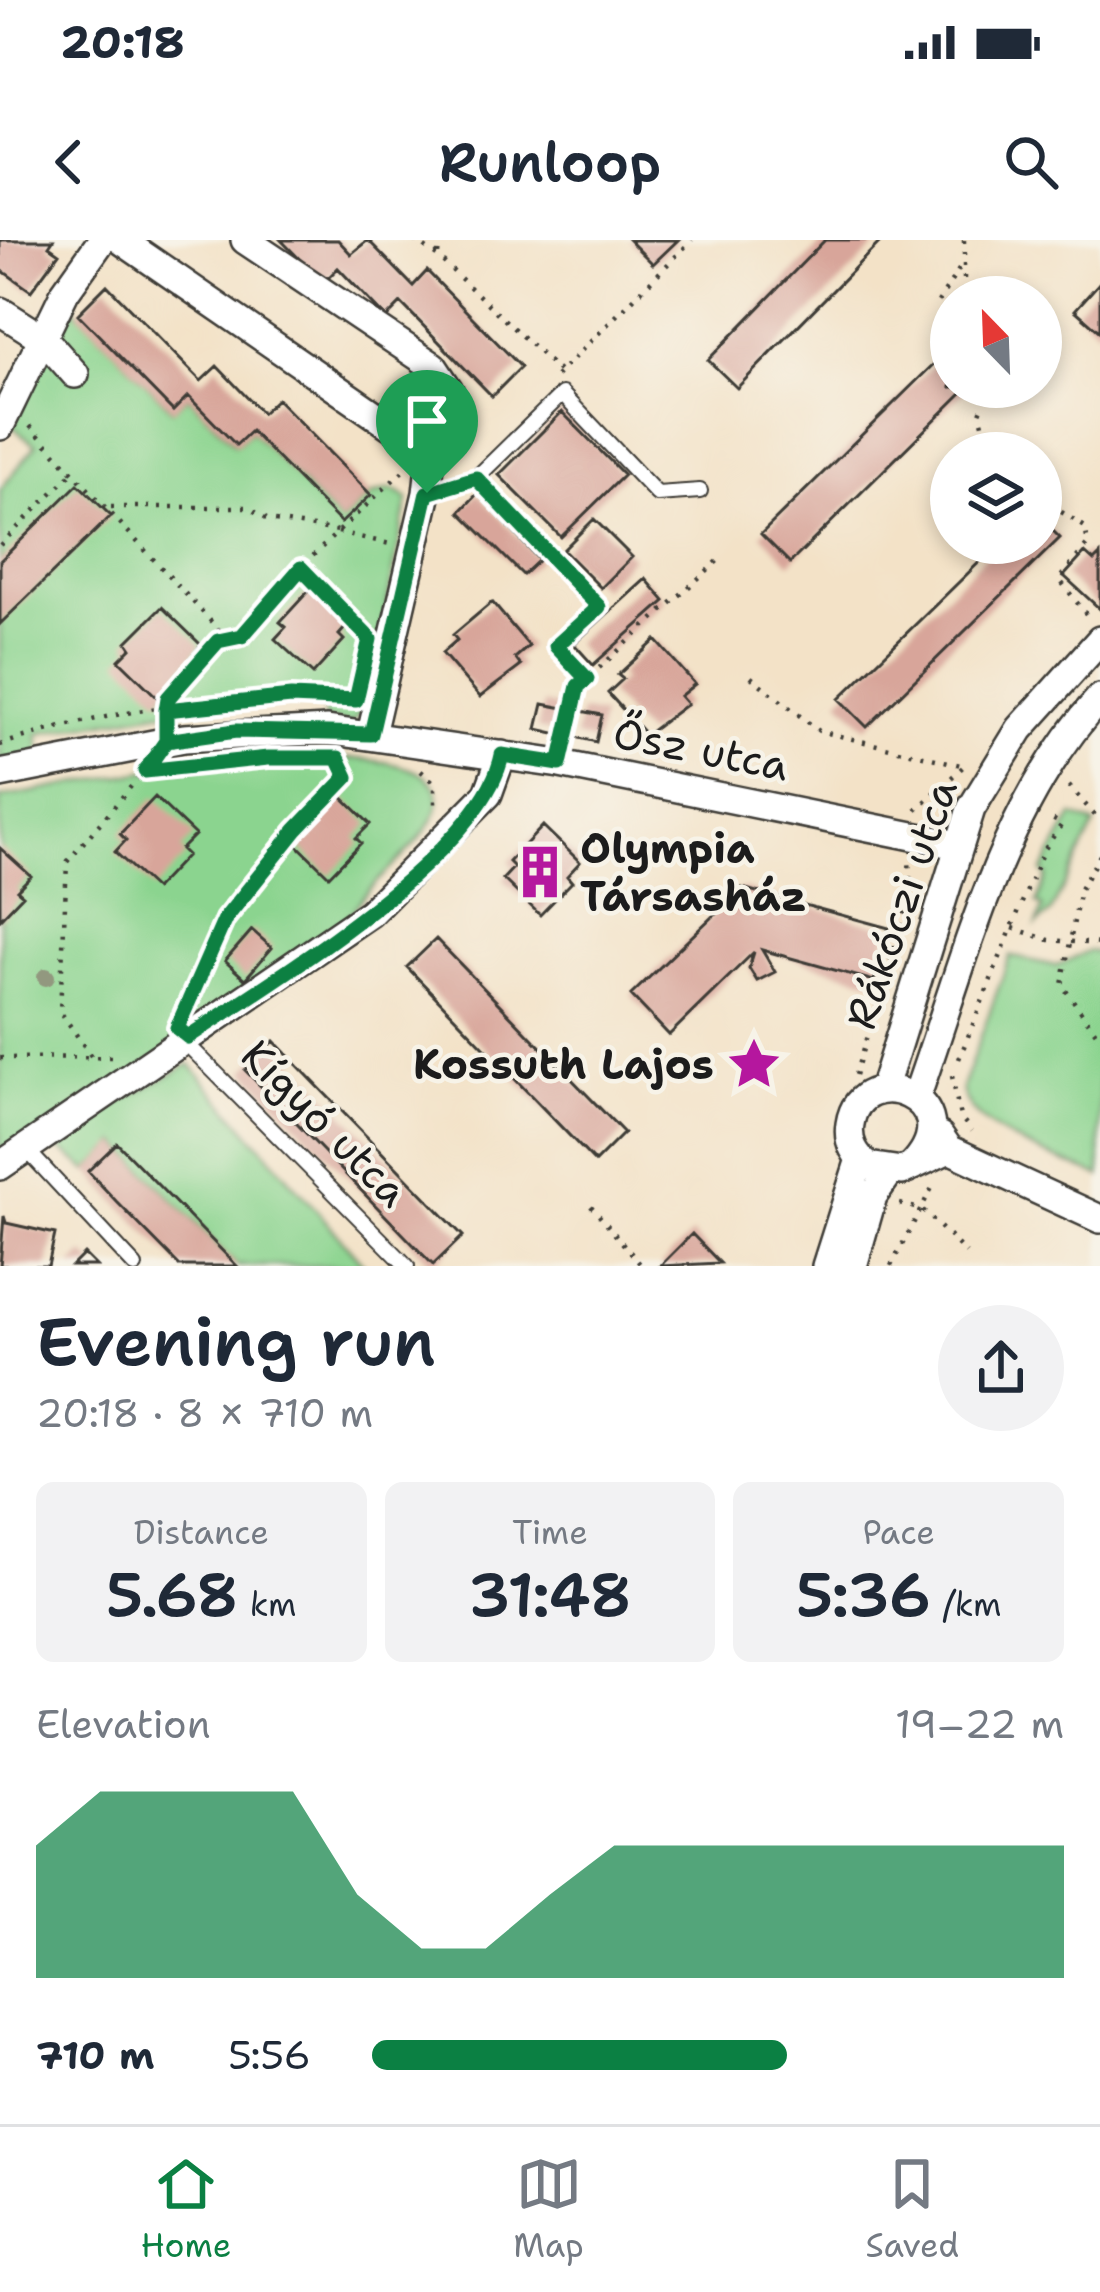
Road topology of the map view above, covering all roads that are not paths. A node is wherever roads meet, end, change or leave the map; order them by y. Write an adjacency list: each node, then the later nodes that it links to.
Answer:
1 (102, 240): 5 (street)
2 (122, 240): 8 (street)
3 (245, 240): 8 (street)
4 (0, 311): 5 (street)
5 (44, 340): 6 (street); 7 (street)
6 (75, 374)
7 (10, 421)
8 (433, 439): 10 (street)
9 (700, 490): 10 (lane)
10 (427, 493): 13 (street)
11 (1096, 632): 16 (street, Rákóczi utca)
12 (1100, 698): 19 (street, Rákóczi utca)
13 (371, 734): 14 (street, Ősz utca); 15 (street, Ősz utca)
14 (502, 755): 16 (street, Ősz utca); 17 (street, Kígyó utca)
15 (0, 774)
16 (957, 845): 18 (street, Rákóczi utca)
17 (186, 1039): 20 (street, Kígyó utca); 27 (lane, Kígyó utca)
18 (883, 1090): 19 (street, Rákóczi utca); 22 (street, Rákóczi utca)
19 (922, 1105): 21 (street); 24 (street, Rákóczi utca)
20 (25, 1148): 23 (street, Kígyó utca); 26 (lane)
21 (949, 1150): 24 (street); 25 (street)
22 (860, 1159): 24 (street); 28 (street, Rákóczi utca)
23 (0, 1166)
24 (901, 1169): 29 (street, Rákóczi utca)
25 (1100, 1219)
26 (135, 1266)
27 (407, 1266)
28 (826, 1266)
29 (853, 1266)

